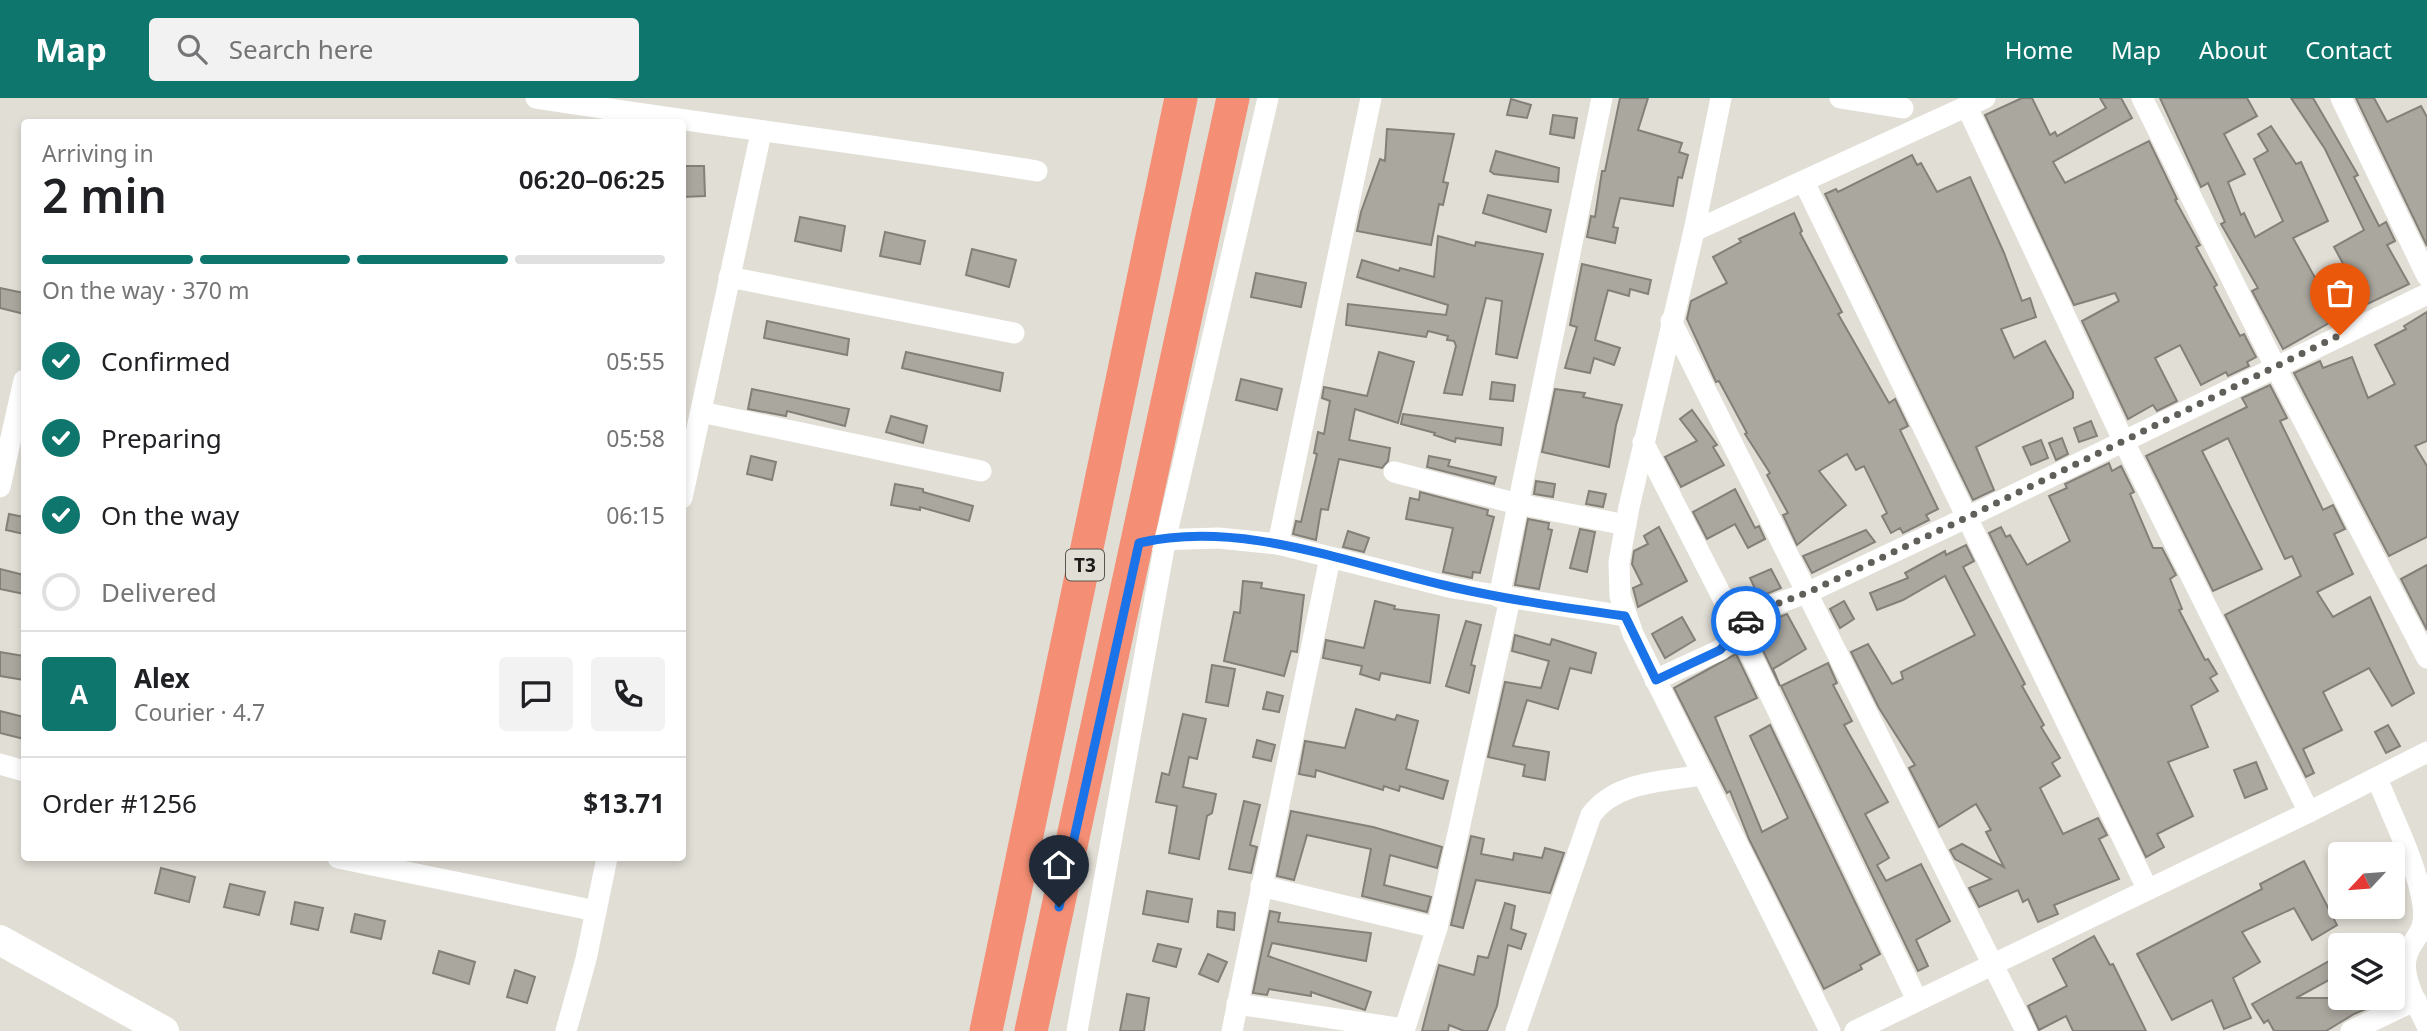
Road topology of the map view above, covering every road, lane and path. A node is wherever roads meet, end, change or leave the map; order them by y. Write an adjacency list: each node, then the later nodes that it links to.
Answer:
1 (536, 98): 13 (street)
2 (1181, 98): 68 (highway, T3)
3 (1233, 98): 37 (highway, T3)
4 (1268, 98): 37 (street)
5 (1371, 98): 38 (street)
6 (1602, 98): 34 (street)
7 (1721, 98): 19 (street)
8 (1840, 98): 12 (street)
9 (2142, 98): 25 (street)
10 (2341, 98): 20 (street)
11 (1976, 102): 16 (street); 29 (street)
12 (1905, 103): 16 (street)
13 (671, 119)
14 (686, 121): 15 (street)
15 (761, 133): 17 (street); 21 (street)
16 (1897, 139): 18 (street)
17 (1037, 171)
18 (1804, 182): 19 (street); 35 (street)
19 (1694, 231): 23 (street)
20 (2427, 276)
21 (729, 277): 24 (street); 27 (street)
22 (2427, 294): 25 (street)
23 (1671, 321): 28 (street); 40 (street)
24 (1014, 333)
25 (2275, 366): 29 (street); 44 (street)
26 (21, 393): 33 (street)
27 (701, 412): 30 (street); 32 (street)
28 (1643, 442): 36 (street); 43 (street)
29 (2124, 442): 35 (street); 51 (street)
30 (981, 471)
31 (1394, 472): 34 (street)
32 (686, 480)
33 (0, 487)
34 (1518, 504): 36 (street); 41 (street)
35 (1968, 517): 40 (street); 55 (street)
36 (1626, 525): 42 (street)
37 (1153, 540): 38 (street); 69 (highway, T3); 70 (street)
38 (1278, 544): 39 (street)
39 (1330, 558): 41 (street); 54 (street)
40 (1809, 592): 43 (street); 60 (street)
41 (1504, 598): 42 (street); 57 (street)
42 (1625, 616): 45 (street)
43 (1738, 628): 45 (street); 61 (street)
44 (2427, 657)
45 (1656, 680): 49 (street)
46 (2427, 752): 50 (street)
47 (0, 765): 48 (street)
48 (21, 770)
49 (1702, 775): 72 (street); 73 (street)
50 (2376, 778): 51 (street); 58 (street)
51 (2309, 813): 55 (street)
52 (353, 861): 56 (street)
53 (606, 861): 56 (street)
54 (1261, 886): 57 (street); 63 (street)
55 (2147, 888): 60 (street)
56 (596, 911): 67 (street)
57 (1437, 928): 66 (street)
58 (2425, 932): 62 (street)
59 (0, 940): 65 (main road)
60 (1993, 963): 61 (street); 75 (street)
61 (1917, 1000): 74 (street)
62 (2416, 1000): 64 (street); 76 (street)
63 (1237, 1004): 66 (street); 71 (street)
64 (2427, 1026)
65 (153, 1028)
66 (1404, 1030)
67 (566, 1031)
68 (986, 1031)
69 (1031, 1031)
70 (1077, 1031)
71 (1231, 1031)
72 (1516, 1031)
73 (1830, 1031)
74 (1855, 1031)
75 (2026, 1031)
76 (2351, 1031)

